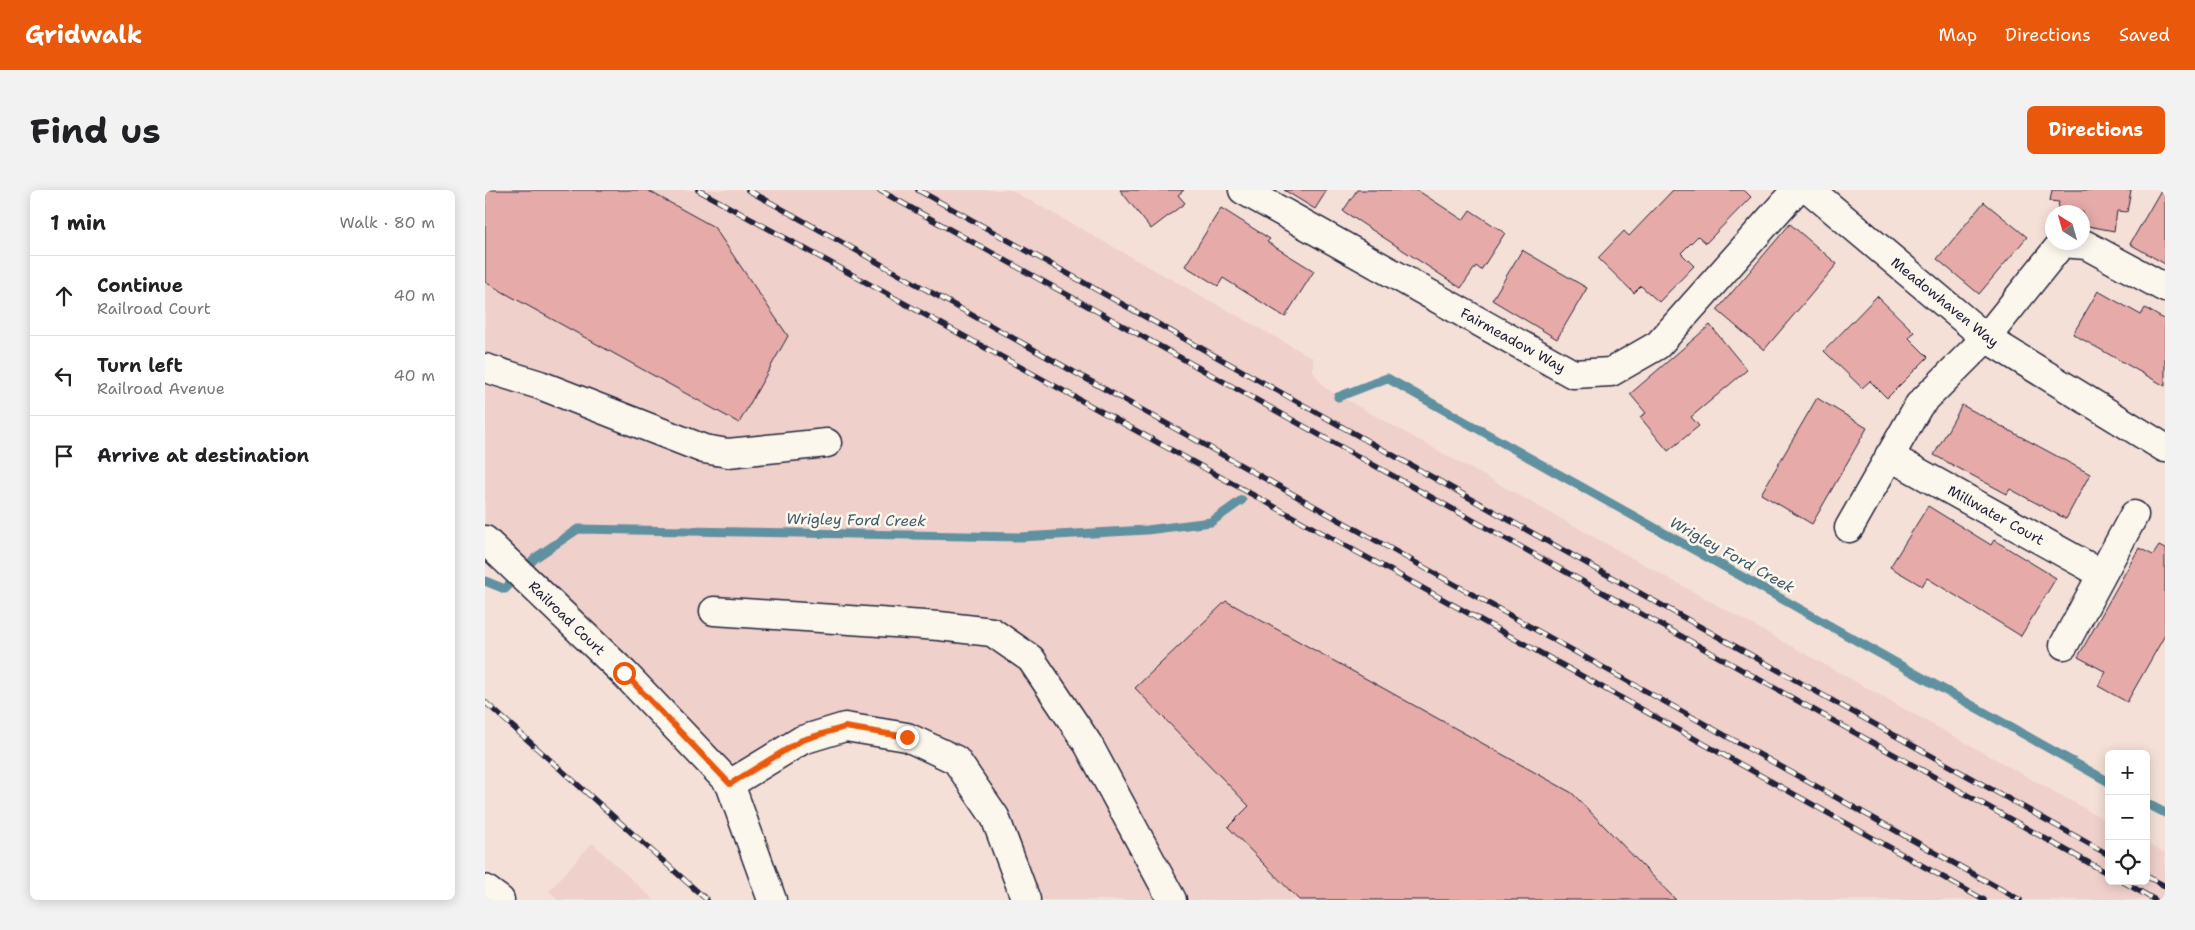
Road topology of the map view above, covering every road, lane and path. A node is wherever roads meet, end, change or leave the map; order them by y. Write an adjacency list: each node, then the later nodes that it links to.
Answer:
1 (1243, 190): 2 (street, Fairmeadow Way)
2 (1796, 190)
3 (1820, 194): 5 (street, Meadowhaven Way)
4 (2165, 288): 5 (street)
5 (1986, 338): 8 (street, Meadowhaven Way); 9 (street)
6 (485, 368): 7 (street)
7 (827, 443)
8 (2165, 448)
9 (1889, 456): 11 (street); 13 (street, Millwater Court)
10 (2134, 515): 13 (street)
11 (1849, 528)
12 (485, 540): 16 (street, Railroad Court)
13 (2102, 574): 15 (street)
14 (714, 611): 21 (street)
15 (2064, 645)
16 (730, 784): 19 (street); 20 (street)
17 (485, 889): 18 (street)
18 (500, 900)
19 (772, 900)
20 (1026, 900)
21 (1172, 900)

